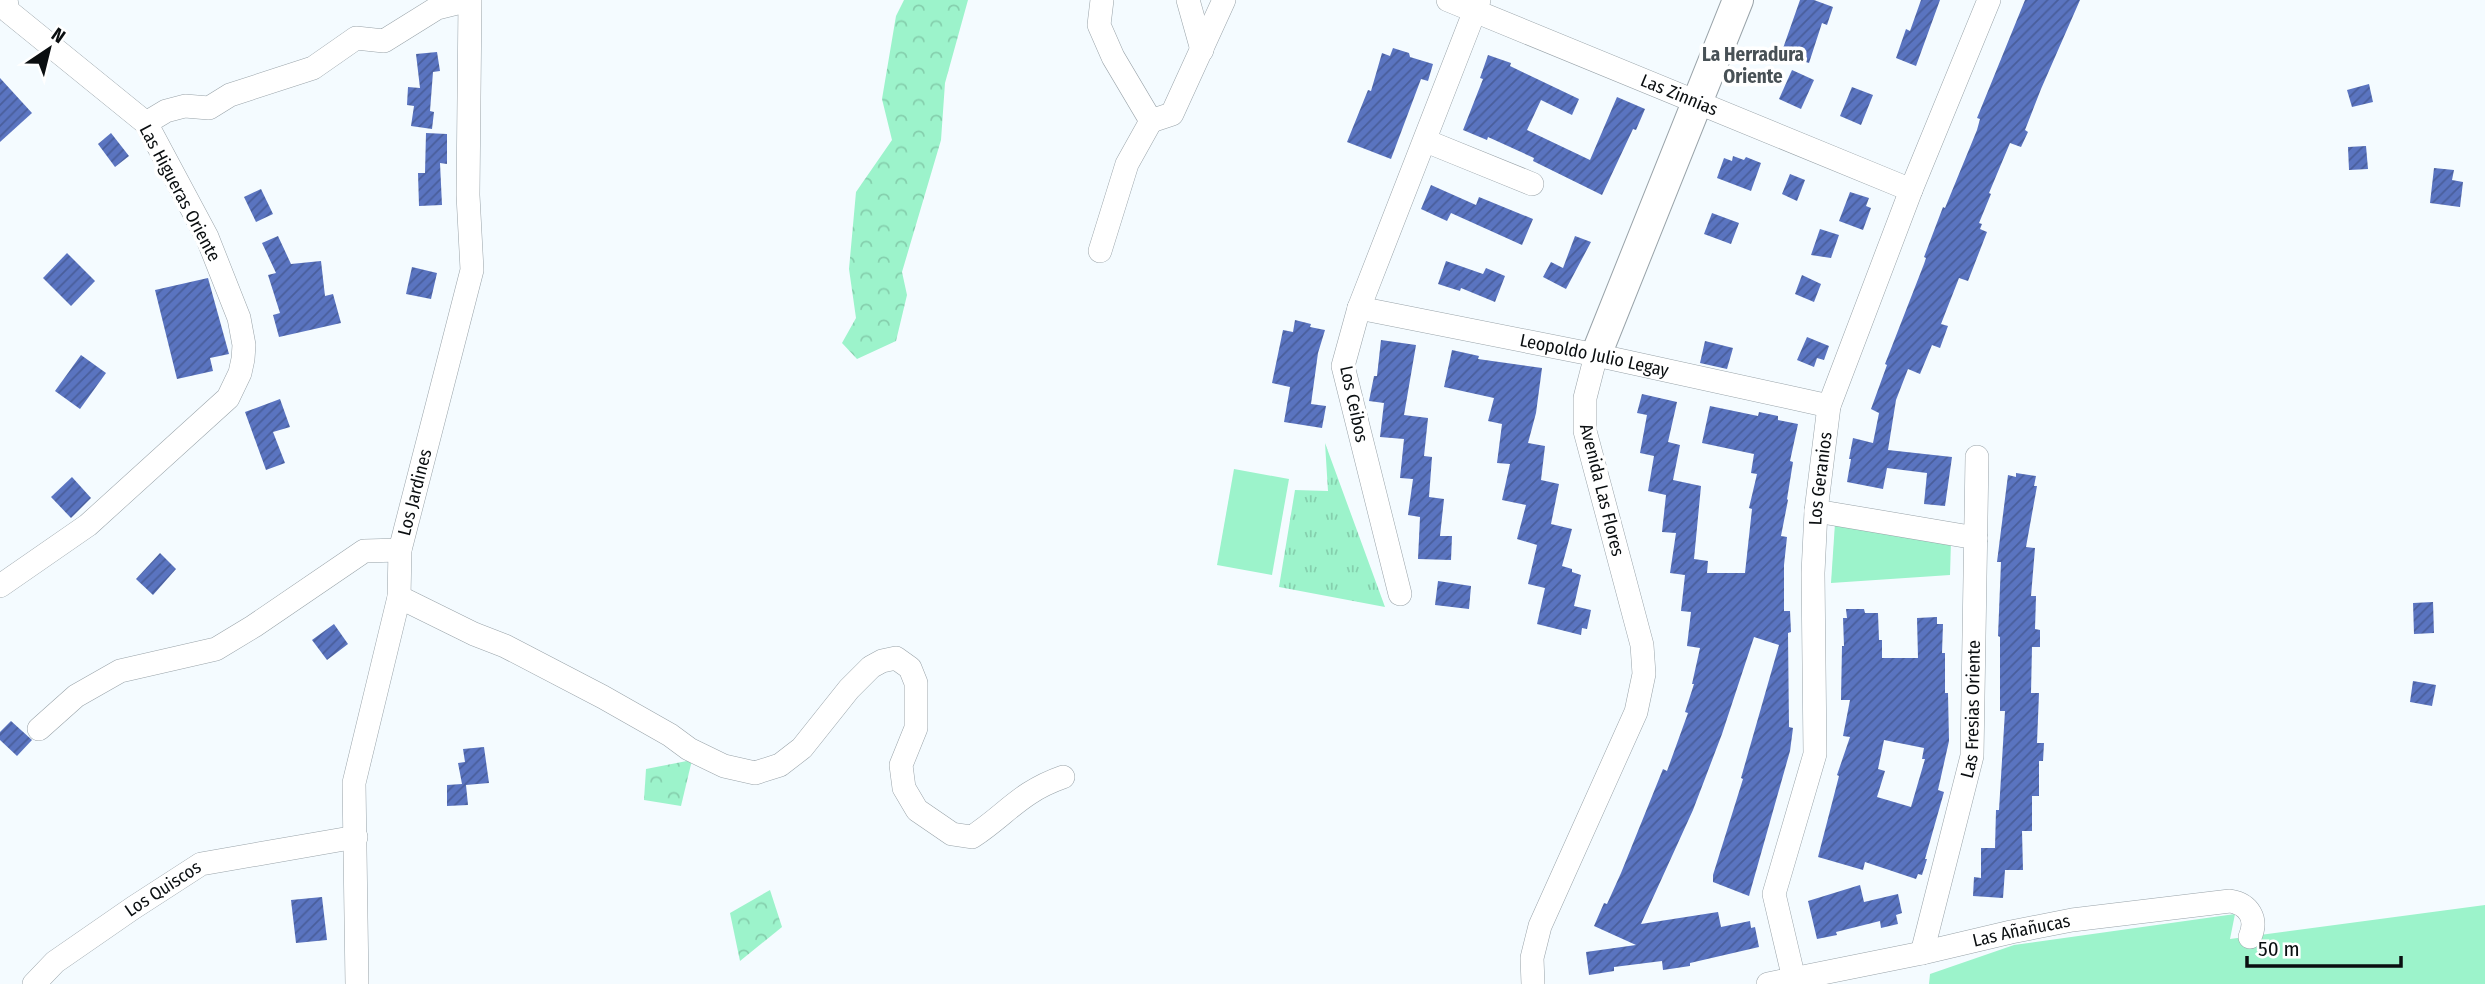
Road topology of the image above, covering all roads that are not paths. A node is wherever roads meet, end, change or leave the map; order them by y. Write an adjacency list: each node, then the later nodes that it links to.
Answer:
1 (469, 0): 13 (street); 24 (street, Los Jardines)
2 (1102, 0): 12 (street)
3 (1188, 0): 10 (street)
4 (1224, 0): 10 (street)
5 (1448, 0): 8 (street, Las Zinnias)
6 (1738, 0): 11 (street, Avenida Las Flores)
7 (1989, 0): 16 (street, Los Geranios)
8 (1477, 5): 11 (street, Las Zinnias); 14 (street, Los Ceibos)
9 (5, 8): 13 (street, Las Higueras Oriente)
10 (1202, 50): 12 (street)
11 (1698, 102): 16 (street, Las Zinnias); 19 (street, Avenida Las Flores)
12 (1151, 121): 17 (street)
13 (146, 123): 25 (street, Las Higueras Oriente)
14 (1426, 141): 15 (street); 18 (street, Los Ceibos)
15 (1532, 184)
16 (1911, 190): 20 (street, Los Geranios)
17 (1100, 251)
18 (1359, 308): 19 (street, Leopoldo Julio Legay); 26 (street, Los Ceibos)
19 (1595, 355): 20 (street, Leopoldo Julio Legay); 36 (street, Avenida Las Flores)
20 (1829, 406): 22 (street, Los Geranios)
21 (1977, 457): 23 (street, Las Fresias Oriente)
22 (1816, 511): 23 (street); 33 (street, Los Geranios)
23 (1976, 538): 32 (street, Las Fresias Oriente)
24 (400, 550): 27 (street, Los Jardines); 28 (street)
25 (0, 586)
26 (1401, 594)
27 (399, 597): 29 (street); 30 (street, Los Jardines)
28 (39, 729)
29 (1063, 777)
30 (356, 837): 34 (street, Los Quiscos); 35 (street, Los Jardines)
31 (2250, 937): 32 (street, Las Añañucas)
32 (1922, 953): 33 (street, Las Añañucas)
33 (1794, 979): 37 (street, Las Añañucas)
34 (34, 984)
35 (357, 984)
36 (1533, 984)
37 (1768, 984)

